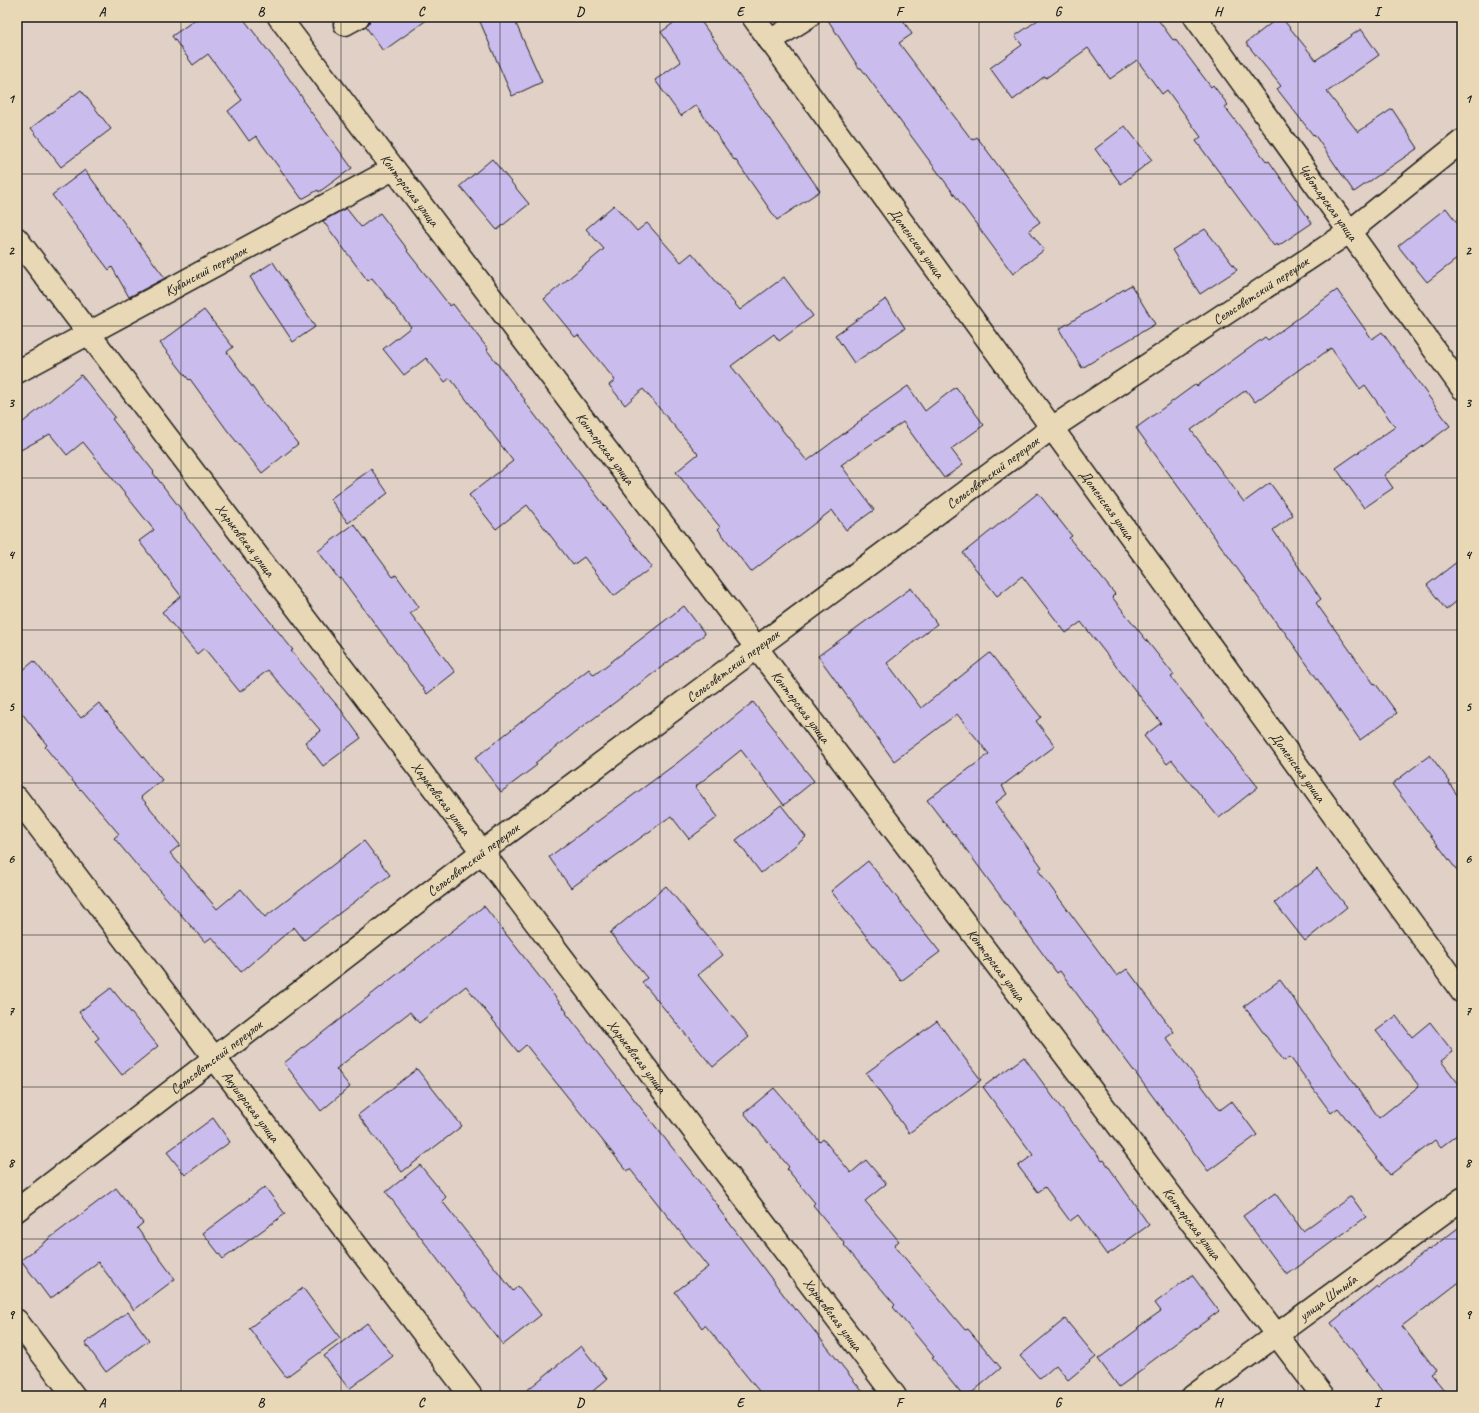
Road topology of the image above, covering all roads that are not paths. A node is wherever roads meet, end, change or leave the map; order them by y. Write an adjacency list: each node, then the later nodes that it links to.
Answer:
1 (278, 17): 7 (street, Конторская улица)
2 (753, 17): 5 (street, Доменская улица)
3 (808, 17): 5 (street)
4 (1195, 17): 8 (street, Чеботарская улица)
5 (770, 41): 13 (street, Доменская улица)
6 (1462, 142): 8 (street, Сельсоветский переулок)
7 (393, 169): 10 (street, Кубанский переулок); 14 (street, Конторская улица)
8 (1349, 232): 12 (street, Чеботарская улица); 13 (street, Сельсоветский переулок)
9 (17, 239): 10 (street, Харьковская улица)
10 (89, 334): 11 (street, Кубанский переулок); 16 (street, Харьковская улица)
11 (17, 372)
12 (1462, 388)
13 (1052, 428): 14 (street, Сельсоветский переулок); 17 (street, Доменская улица)
14 (756, 648): 16 (street, Сельсоветский переулок); 22 (street, Конторская улица)
15 (17, 798): 18 (street, Акушерская улица)
16 (482, 852): 18 (street, Сельсоветский переулок); 25 (street, Харьковская улица)
17 (1462, 992)
18 (215, 1058): 20 (street, Сельсоветский переулок); 24 (street, Акушерская улица)
19 (1462, 1199): 22 (street, улица Штыба)
20 (17, 1210)
21 (17, 1321): 23 (street)
22 (1277, 1335): 26 (street, улица Штыба); 27 (street, Конторская улица)
23 (74, 1396)
24 (471, 1396)
25 (895, 1396)
26 (1193, 1396)
27 (1323, 1396)

